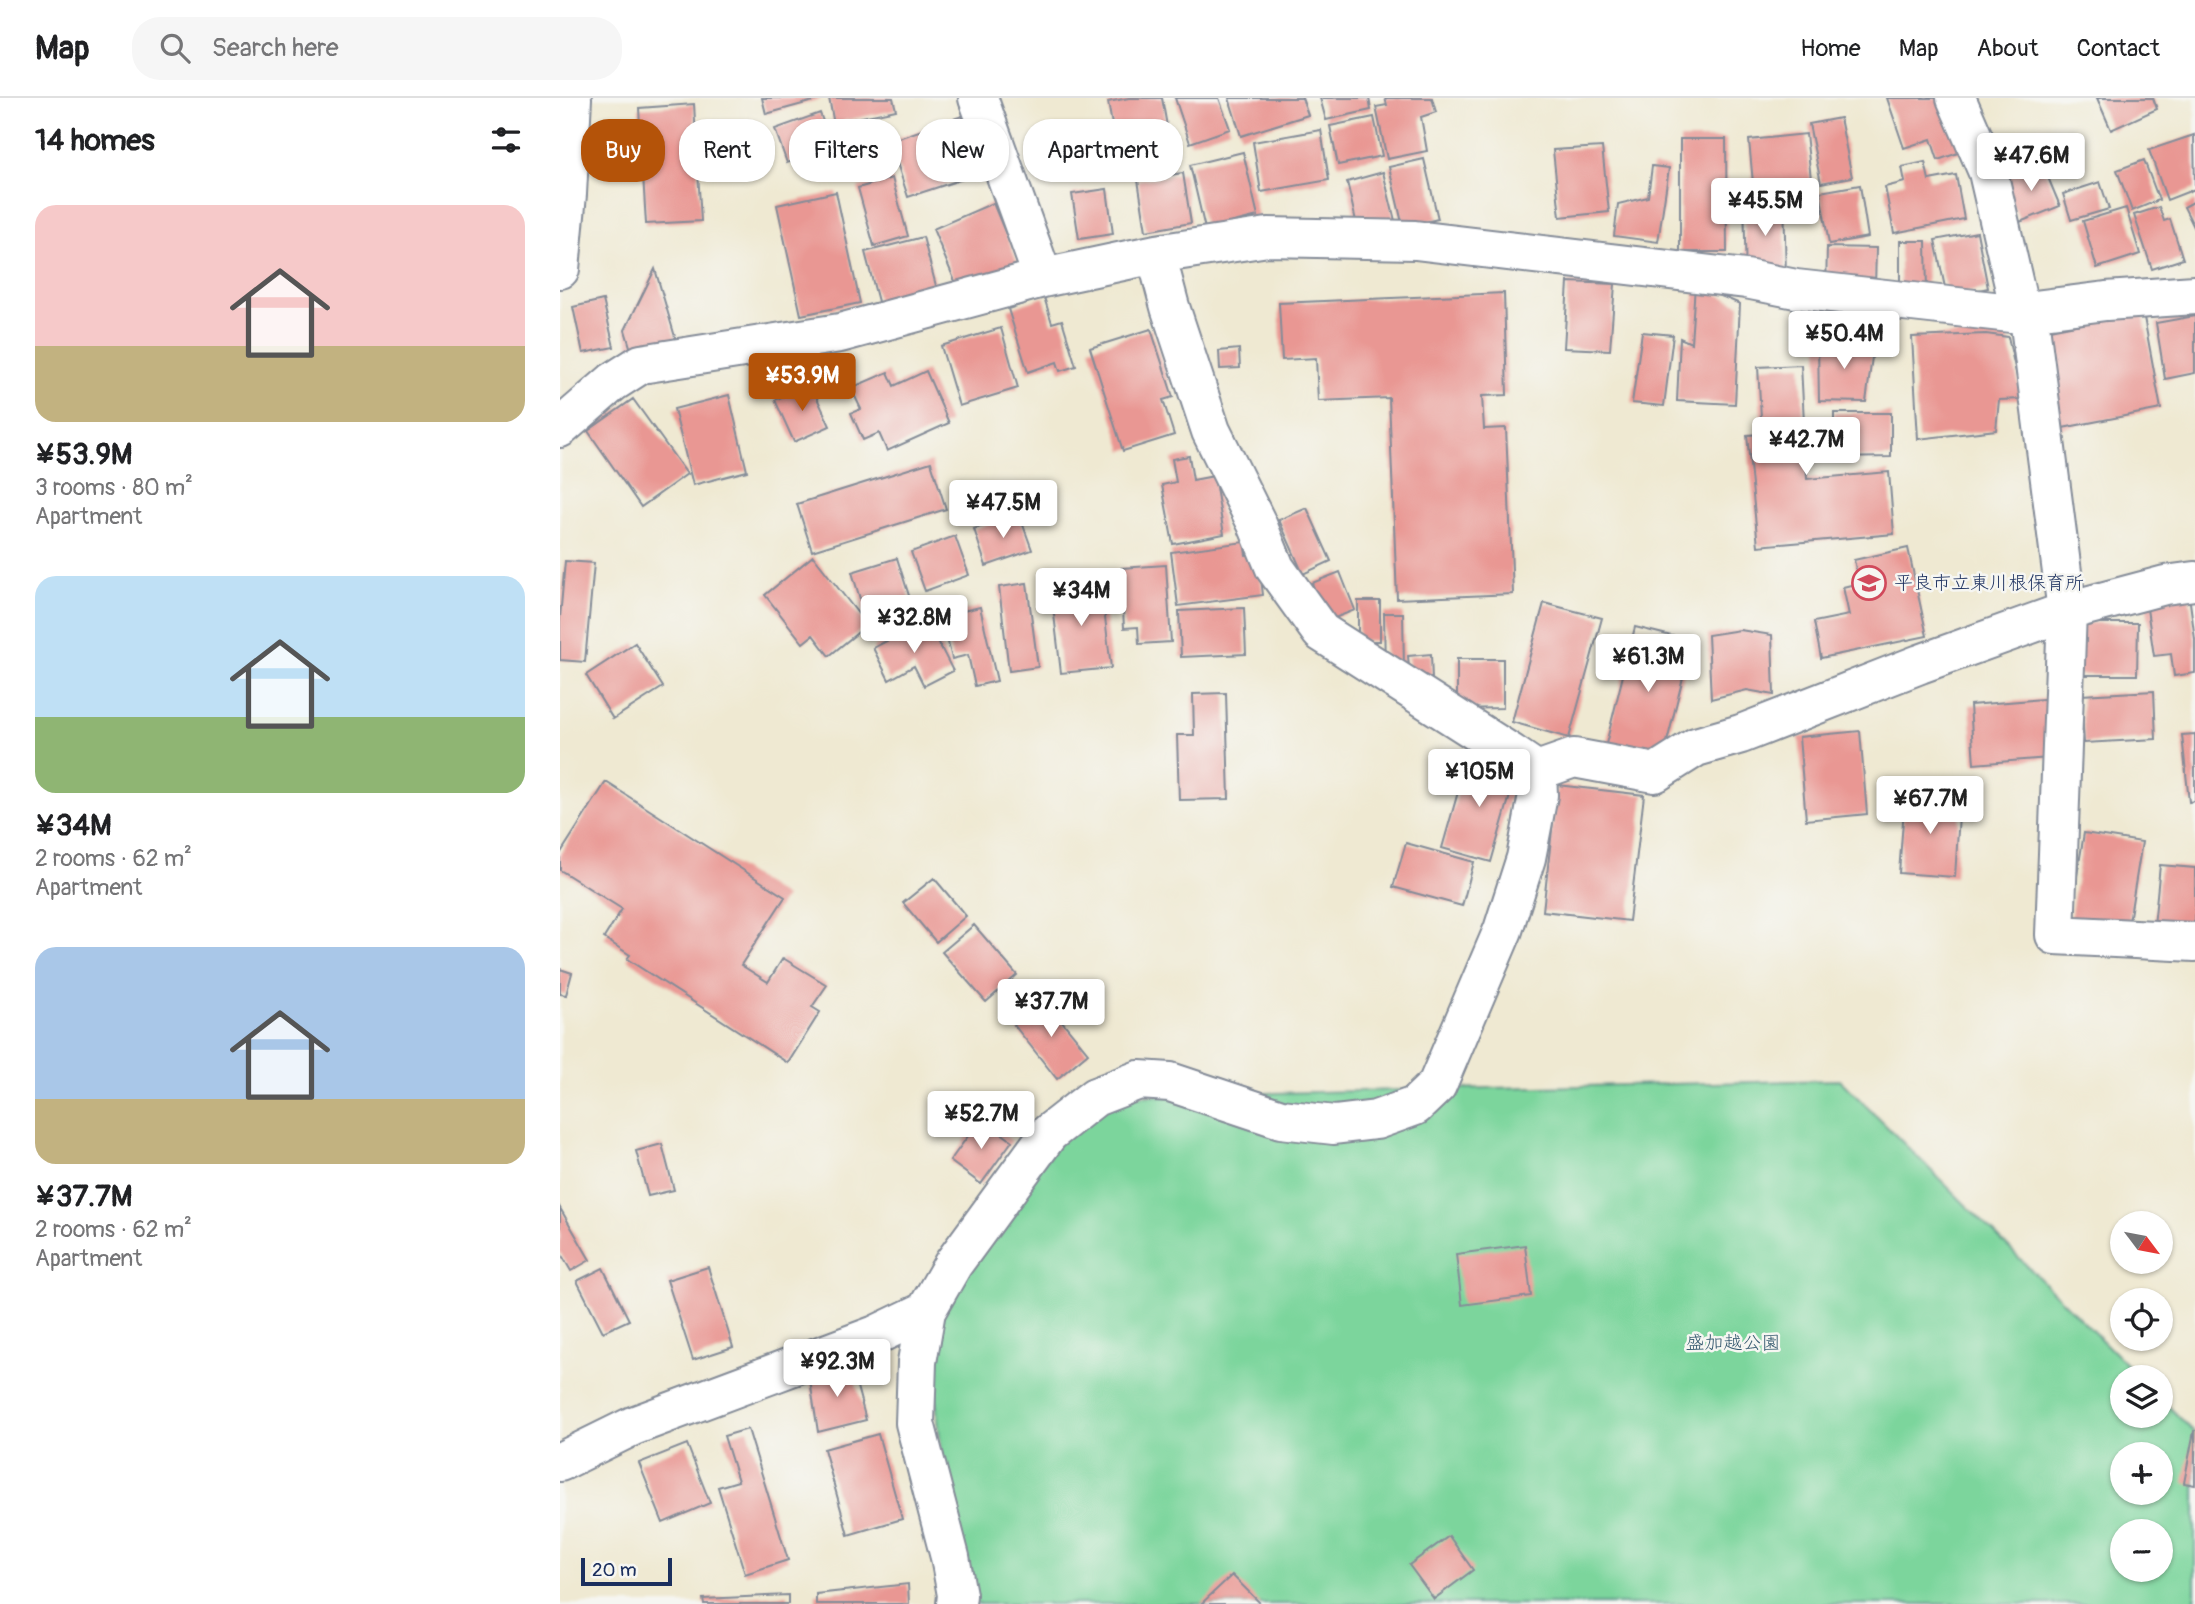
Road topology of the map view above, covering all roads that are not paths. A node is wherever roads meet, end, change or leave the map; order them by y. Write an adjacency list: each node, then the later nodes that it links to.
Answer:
1 (572, 98): 5 (street)
2 (982, 98): 6 (street)
3 (1956, 98): 8 (street)
4 (1156, 254): 6 (street); 8 (street); 12 (street)
5 (560, 267)
6 (1043, 278): 9 (street)
7 (2195, 295): 8 (street)
8 (2024, 311): 11 (street)
9 (560, 428)
10 (2195, 581): 11 (street)
11 (2067, 611): 12 (street); 13 (street)
12 (1536, 771): 14 (street)
13 (2195, 942)
14 (926, 1311): 15 (street); 16 (street)
15 (560, 1462)
16 (956, 1604)

